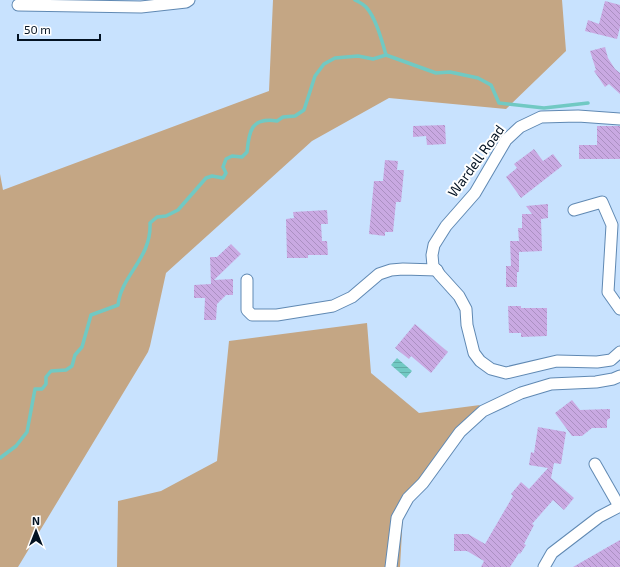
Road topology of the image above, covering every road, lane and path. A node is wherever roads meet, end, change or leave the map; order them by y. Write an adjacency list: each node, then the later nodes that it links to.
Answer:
1 (189, 0): 2 (street)
2 (18, 5)
3 (620, 119): 5 (street, Wardell Road)
4 (574, 210): 7 (street)
5 (436, 270): 6 (street); 8 (street)
6 (247, 280)
7 (620, 309)
8 (620, 352)
9 (620, 376): 12 (street)
10 (595, 464): 11 (street)
11 (620, 506): 13 (street)
12 (391, 567)
13 (544, 567)

